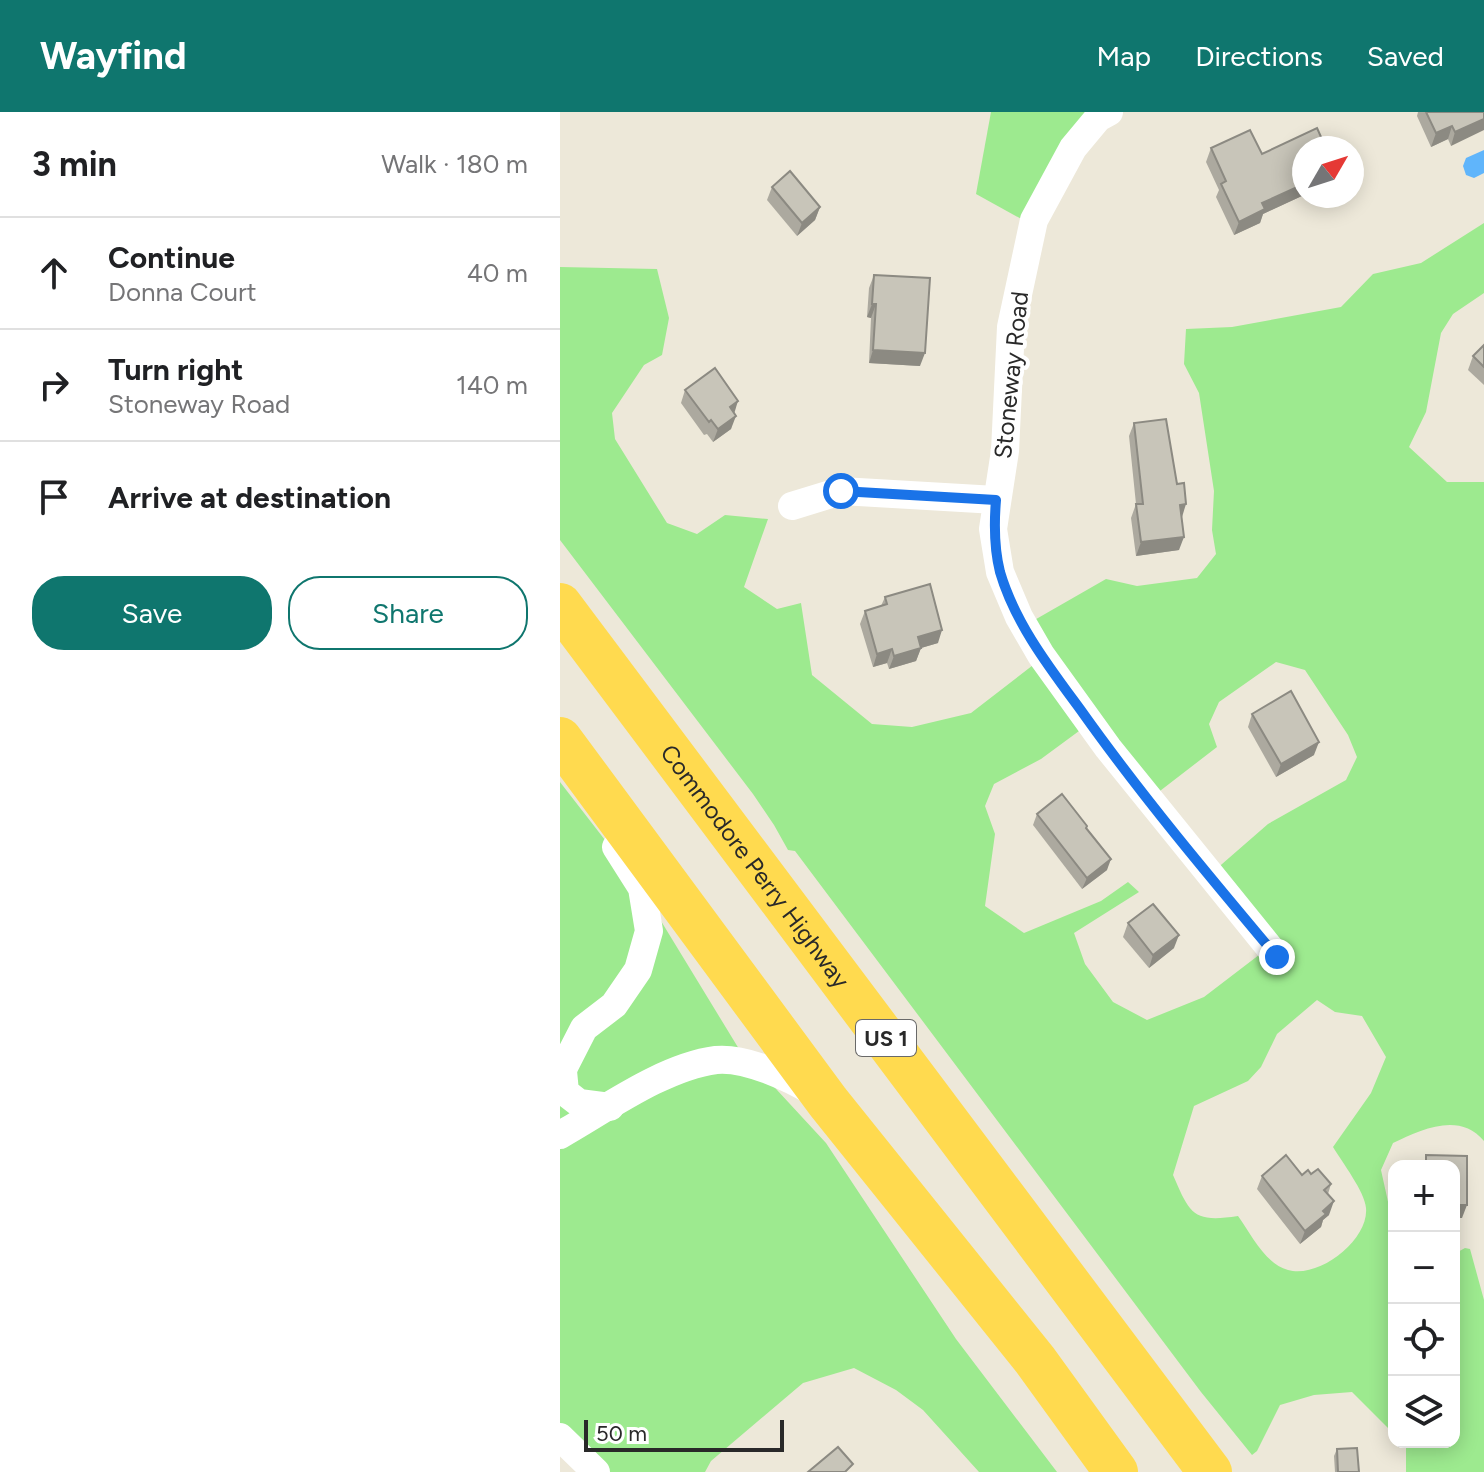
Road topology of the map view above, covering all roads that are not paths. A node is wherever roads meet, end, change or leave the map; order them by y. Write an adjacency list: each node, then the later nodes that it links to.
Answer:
1 (1109, 112): 2 (street, Stoneway Road)
2 (996, 500): 3 (street); 9 (street, Stoneway Road)
3 (792, 506)
4 (560, 605): 8 (highway, Commodore Perry Highway / US 1)
5 (560, 639): 8 (highway)
6 (560, 739): 11 (highway)
7 (560, 753): 10 (street)
8 (757, 866): 17 (highway, Commodore Perry Highway / US 1)
9 (1277, 957)
10 (562, 1073): 12 (street)
11 (828, 1102): 12 (street); 16 (highway)
12 (610, 1107): 13 (street)
13 (560, 1135)
14 (560, 1437): 15 (street)
15 (596, 1472)
16 (1116, 1472)
17 (1210, 1472)

